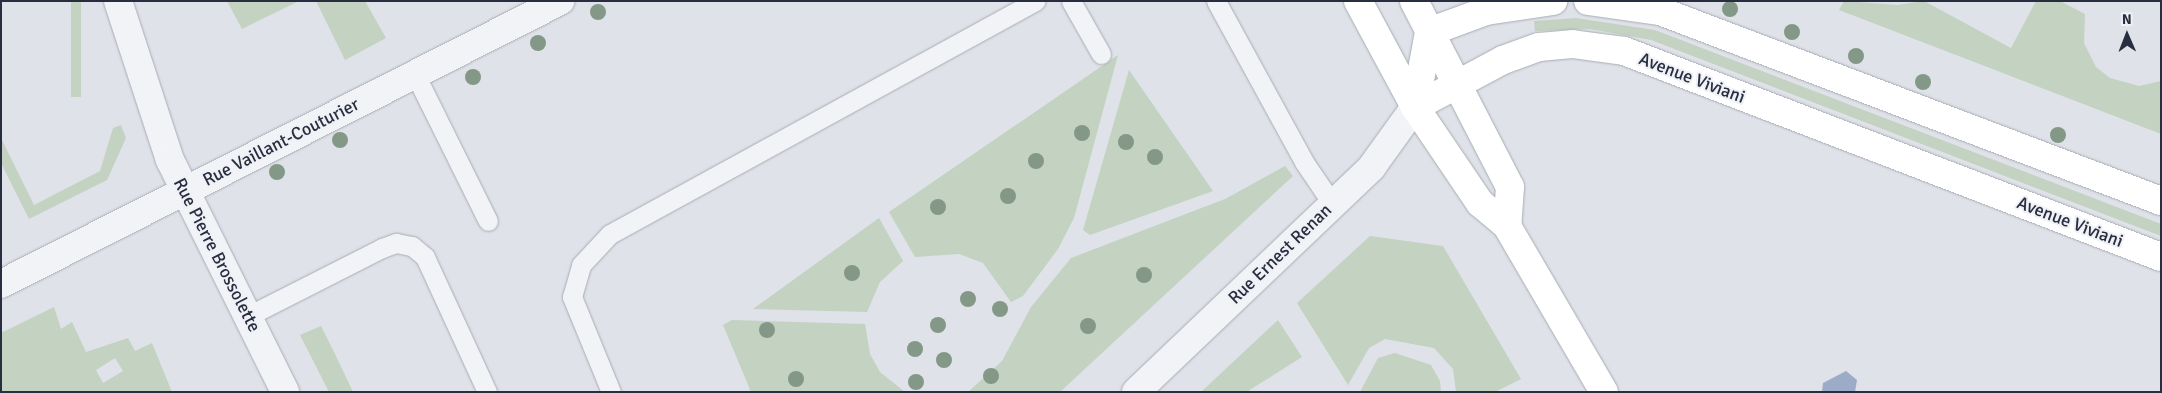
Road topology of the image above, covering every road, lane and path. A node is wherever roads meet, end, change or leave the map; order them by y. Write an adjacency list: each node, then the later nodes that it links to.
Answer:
1 (118, 1): 15 (street, Rue Pierre Brossolette)
2 (560, 1): 12 (street, Rue Vaillant-Couturier)
3 (1034, 1): 25 (lane)
4 (1071, 1): 11 (lane)
5 (1216, 1): 17 (lane)
6 (1358, 1): 14 (street)
7 (1414, 1): 10 (street)
8 (1553, 1): 10 (street)
9 (1588, 1): 16 (street)
10 (1429, 32): 13 (street); 14 (street)
11 (1101, 54)
12 (416, 74): 15 (street, Rue Vaillant-Couturier); 18 (lane)
13 (1454, 86): 14 (street, Avenue Viviani); 19 (street); 20 (street, Avenue Viviani)
14 (1415, 107): 17 (street, Rue Ernest Renan); 19 (street)
15 (184, 191): 21 (street, Rue Vaillant-Couturier); 22 (street, Rue Pierre Brossolette)
16 (2161, 201)
17 (1332, 203): 26 (street, Rue Ernest Renan)
18 (488, 221)
19 (1508, 226): 27 (street)
20 (2161, 257)
21 (1, 284)
22 (248, 316): 23 (street, Rue Pierre Brossolette); 24 (lane)
23 (285, 392)
24 (488, 392)
25 (611, 392)
26 (1136, 392)
27 (1604, 392)

